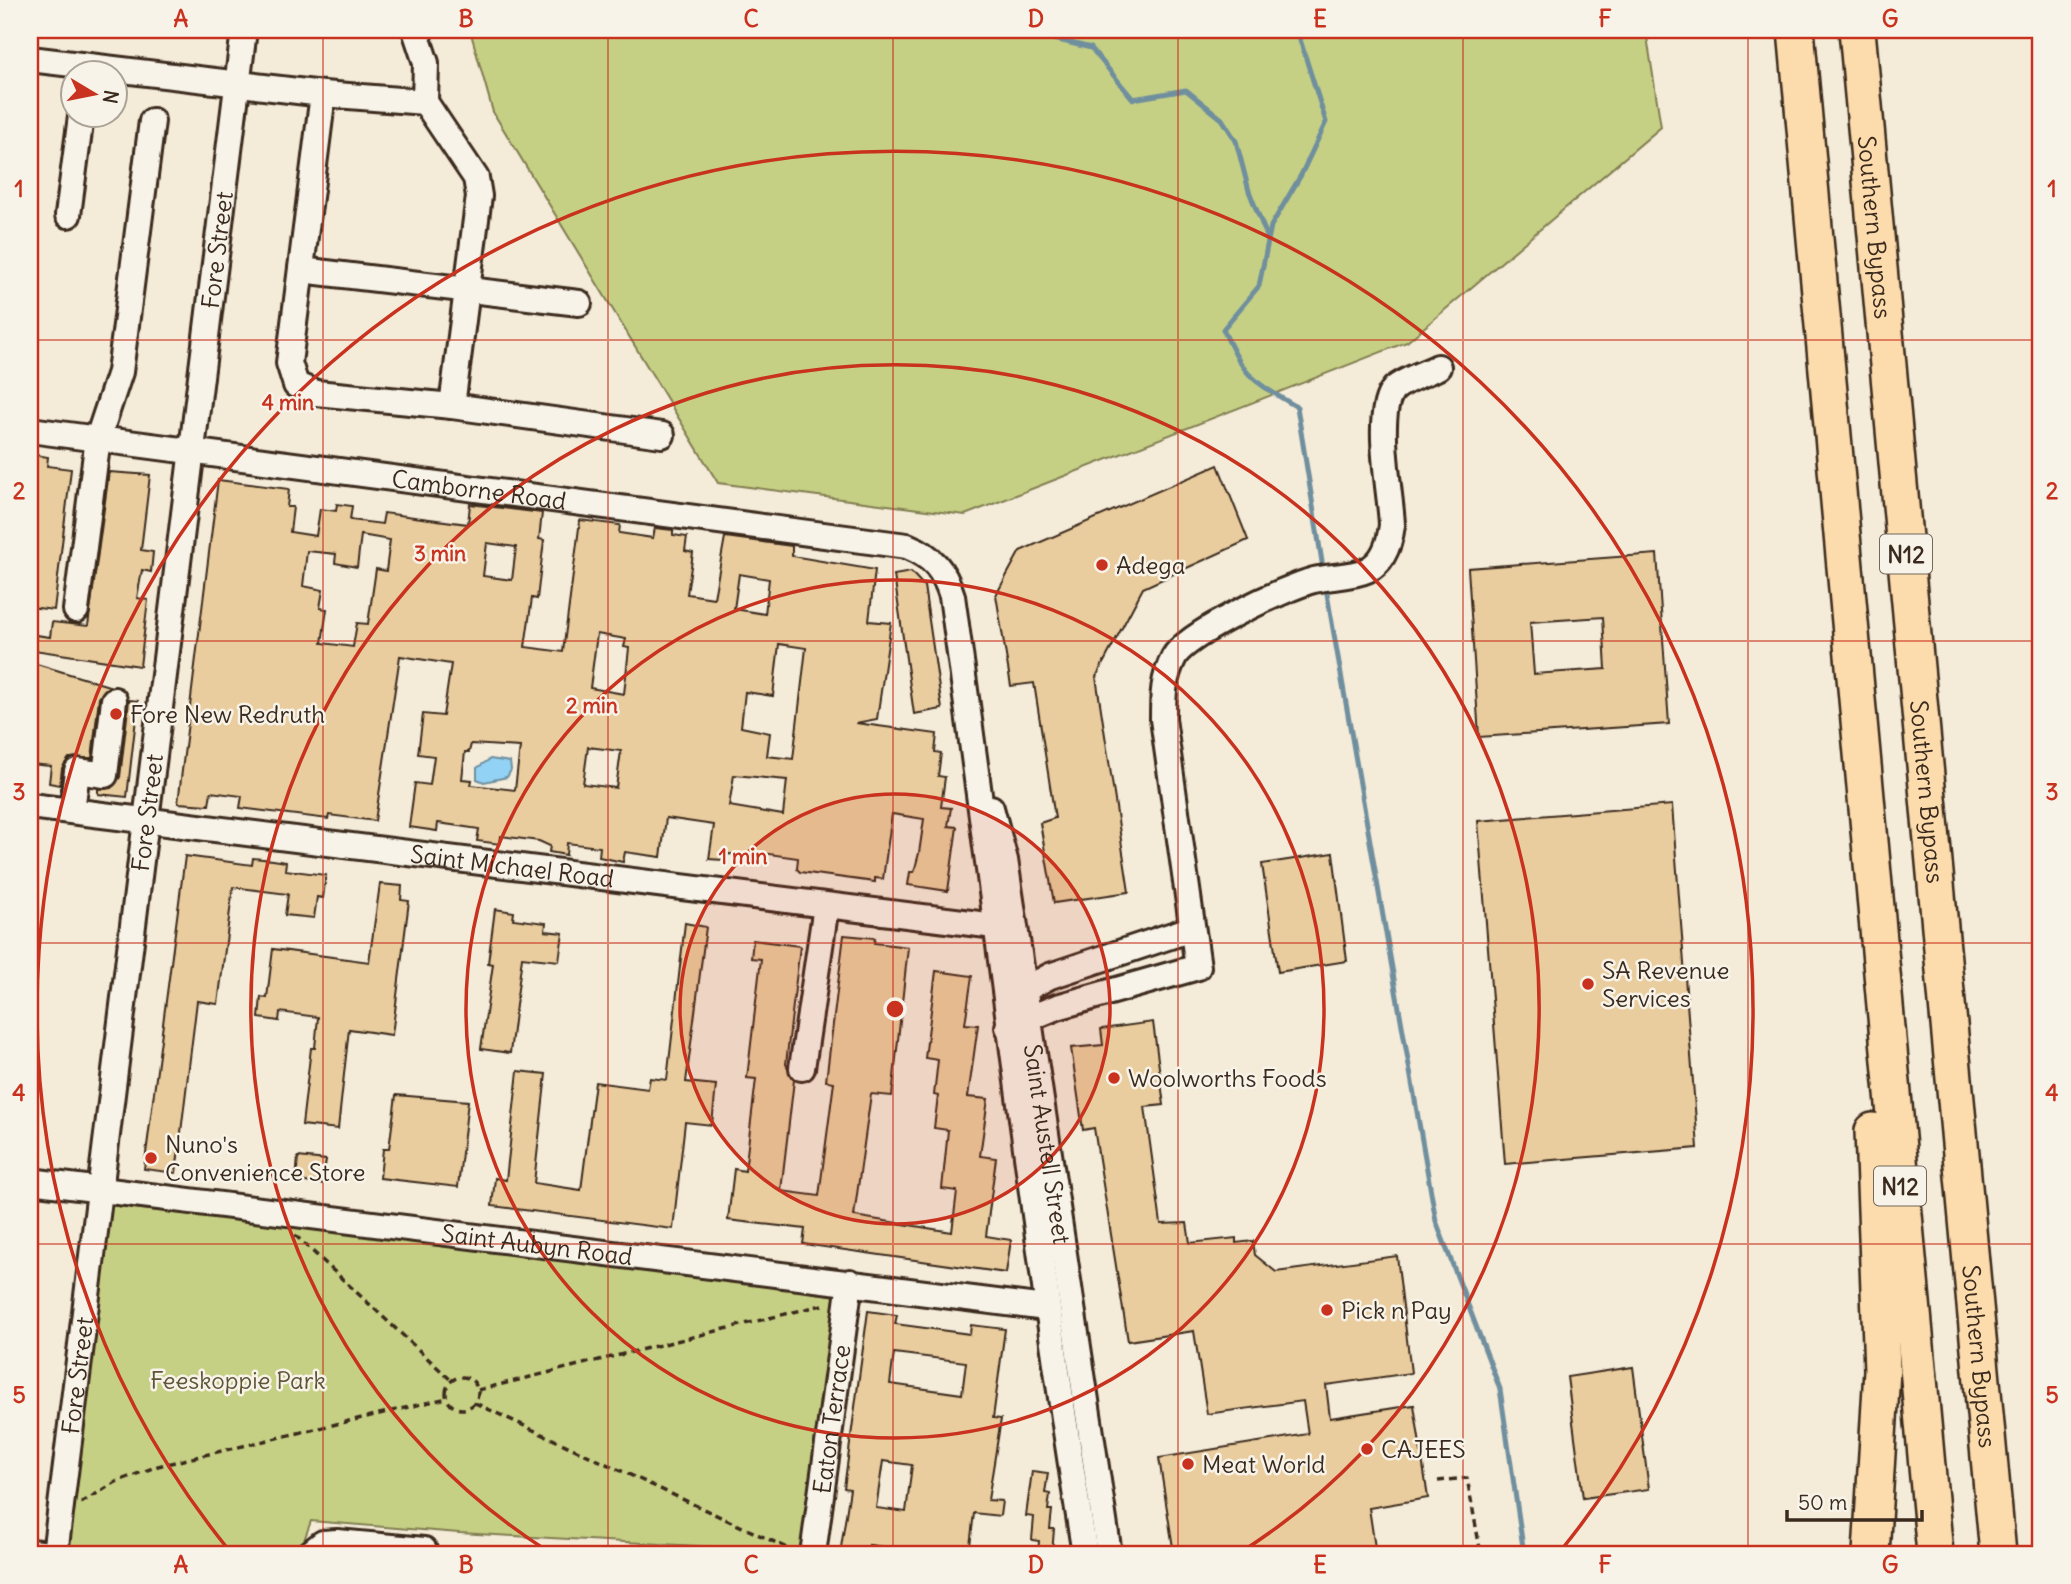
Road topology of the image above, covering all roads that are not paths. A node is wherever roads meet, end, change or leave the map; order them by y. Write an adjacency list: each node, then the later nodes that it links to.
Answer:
1 (244, 30): 8 (street, Fore Street)
2 (415, 30): 10 (street)
3 (1796, 30): 28 (highway, N12)
4 (1857, 30): 52 (highway, Southern Bypass / N12)
5 (30, 59): 6 (street)
6 (60, 65)
7 (130, 74): 8 (street)
8 (237, 85): 9 (street); 22 (street, Fore Street)
9 (323, 94): 10 (street); 14 (street)
10 (425, 102): 15 (street)
11 (152, 121): 21 (street)
12 (79, 130): 13 (street)
13 (68, 215)
14 (301, 270): 15 (street); 18 (street)
15 (468, 290): 16 (street); 18 (street)
16 (579, 303)
17 (1438, 367): 31 (street)
18 (452, 406): 20 (street)
19 (30, 430): 21 (street, Camborne Road)
20 (662, 435)
21 (98, 438): 22 (street, Camborne Road); 24 (street)
22 (191, 450): 23 (street, Camborne Road); 29 (street, Fore Street)
23 (926, 554): 32 (street, Saint Austell Street)
24 (76, 610)
25 (114, 700): 27 (street)
26 (30, 806): 27 (street, Saint Michael Road)
27 (72, 811): 29 (street, Saint Michael Road)
28 (1866, 818): 50 (highway); 51 (highway, N12)
29 (146, 820): 30 (street, Saint Michael Road); 40 (street, Fore Street)
30 (826, 906): 32 (street, Saint Michael Road); 37 (street)
31 (1191, 929): 33 (street); 35 (street)
32 (1005, 930): 33 (street); 34 (street, Saint Austell Street)
33 (1051, 976): 34 (street)
34 (1014, 996): 36 (street, Saint Austell Street)
35 (1087, 999): 36 (street); 38 (street)
36 (1019, 1023): 38 (street, Saint Austell Street); 42 (street, Saint Austell Street)
37 (802, 1068)
38 (1036, 1075): 49 (street, Saint Austell Street)
39 (30, 1181): 40 (street, Saint Aubyn Road)
40 (99, 1189): 41 (street, Saint Aubyn Road); 45 (street, Fore Street)
41 (848, 1290): 42 (street, Saint Aubyn Road); 47 (street, Eaton Terrace)
42 (1046, 1308): 48 (street, Saint Austell Street)
43 (424, 1550): 46 (street)
44 (30, 1552): 45 (street)
45 (53, 1554)
46 (309, 1554)
47 (813, 1554)
48 (1085, 1554)
49 (1109, 1554)
50 (1871, 1554)
51 (1935, 1554)
52 (1998, 1554)

